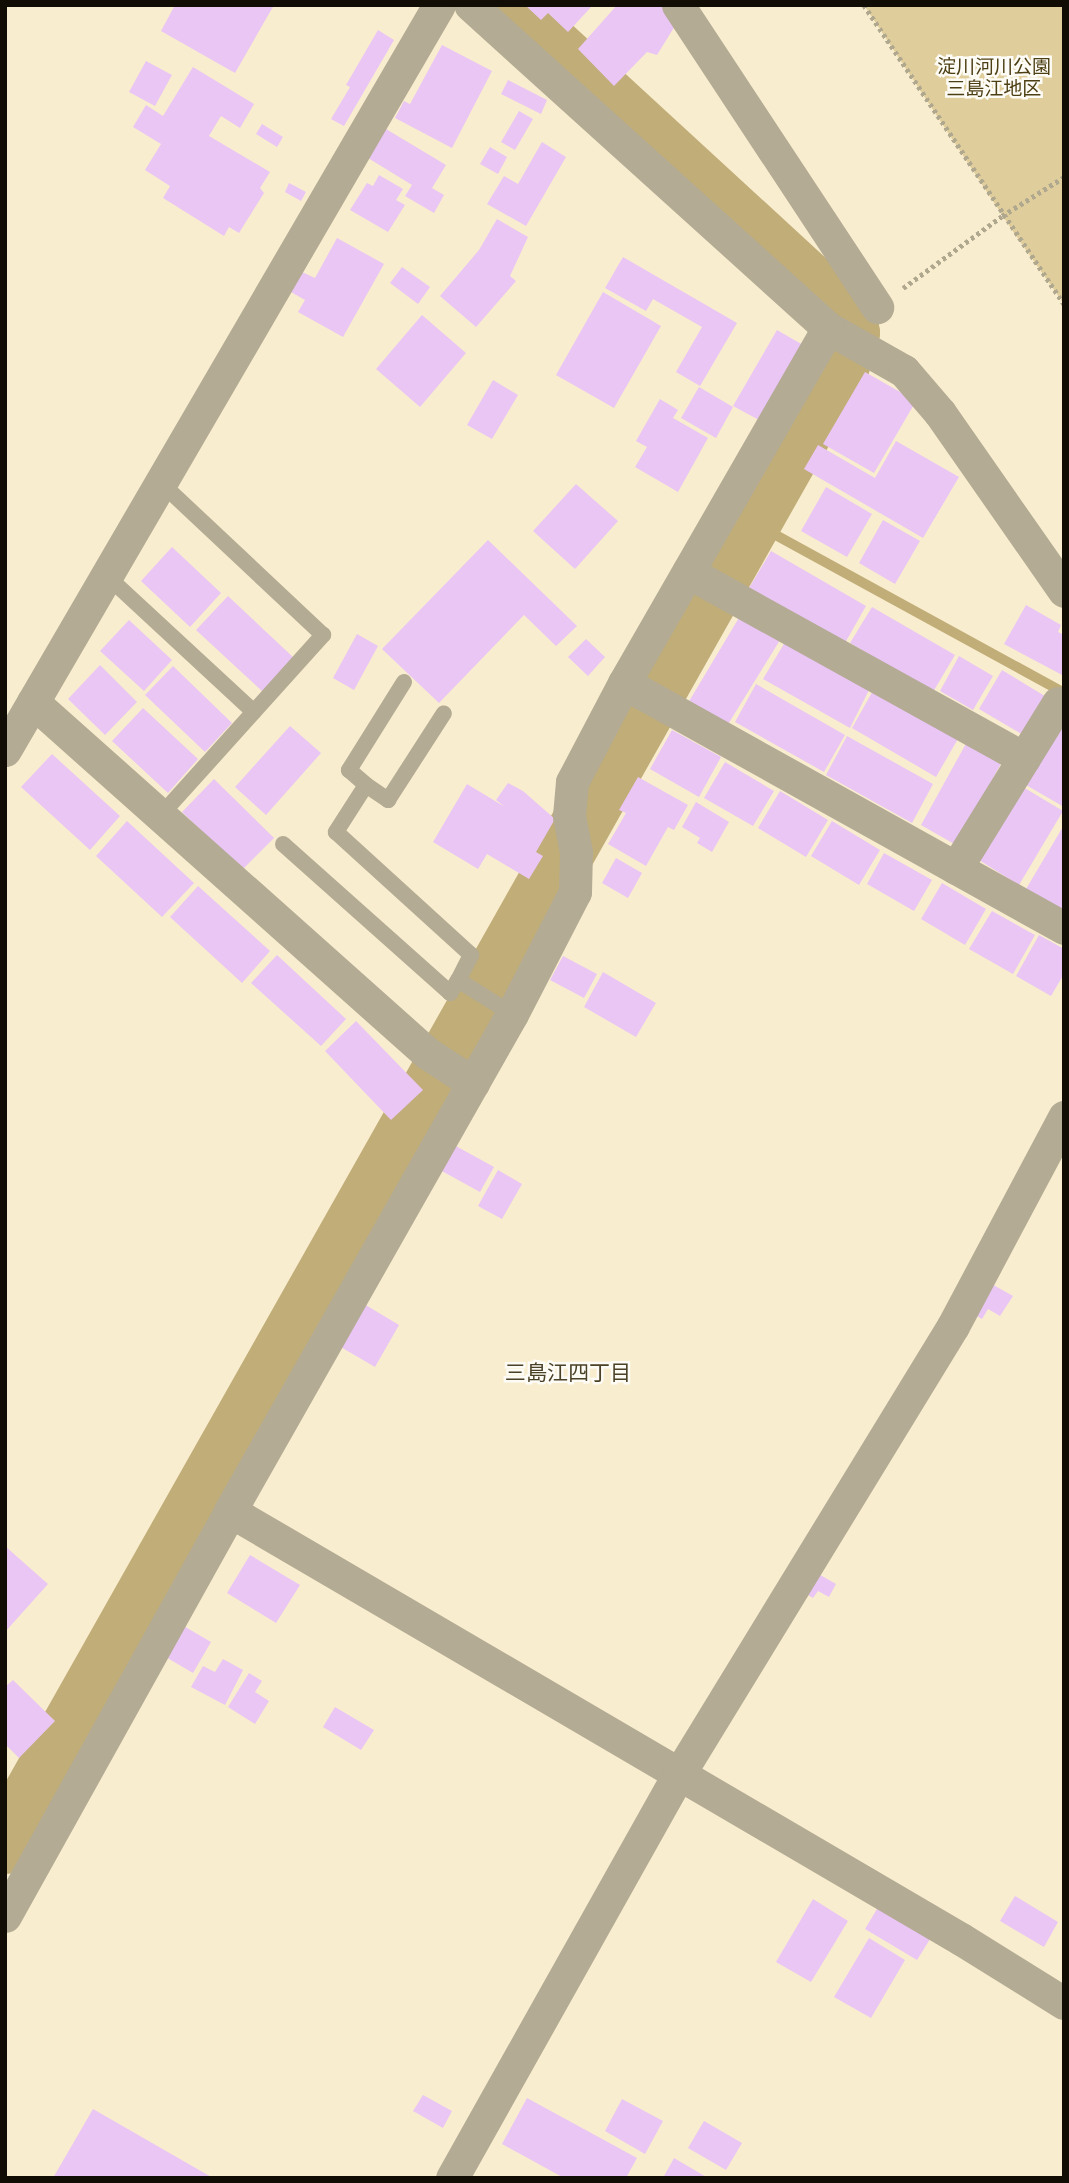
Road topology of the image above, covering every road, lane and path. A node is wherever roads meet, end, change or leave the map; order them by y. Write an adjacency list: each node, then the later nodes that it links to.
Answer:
1 (439, 5): 10 (street)
2 (470, 5): 9 (street)
3 (678, 5): 8 (street)
4 (864, 5): 6 (path)
5 (1064, 177): 6 (path)
6 (1002, 216): 7 (path); 8 (path)
7 (1064, 304)
8 (877, 307)
9 (828, 328): 11 (street); 13 (street)
10 (161, 483): 12 (street); 18 (lane)
11 (688, 572): 15 (street); 21 (street)
12 (107, 576): 16 (street); 18 (lane)
13 (1064, 591)
14 (404, 682): 22 (lane)
15 (624, 683): 25 (street); 28 (street)
16 (33, 702): 20 (street); 23 (street)
17 (1058, 703): 21 (street)
18 (254, 712): 23 (lane)
19 (444, 713): 22 (lane)
20 (5, 750)
21 (1024, 758): 25 (street)
22 (366, 785): 27 (lane)
23 (160, 816): 29 (street)
24 (283, 844): 27 (lane)
25 (956, 869): 26 (street)
26 (1064, 929)
27 (458, 981): 28 (lane)
28 (512, 1014): 29 (street)
29 (473, 1083): 31 (street)
30 (1064, 1117): 32 (street)
31 (230, 1511): 32 (street); 33 (street)
32 (679, 1774): 34 (street); 35 (street)
33 (5, 1916)
34 (1064, 2003)
35 (452, 2178)

